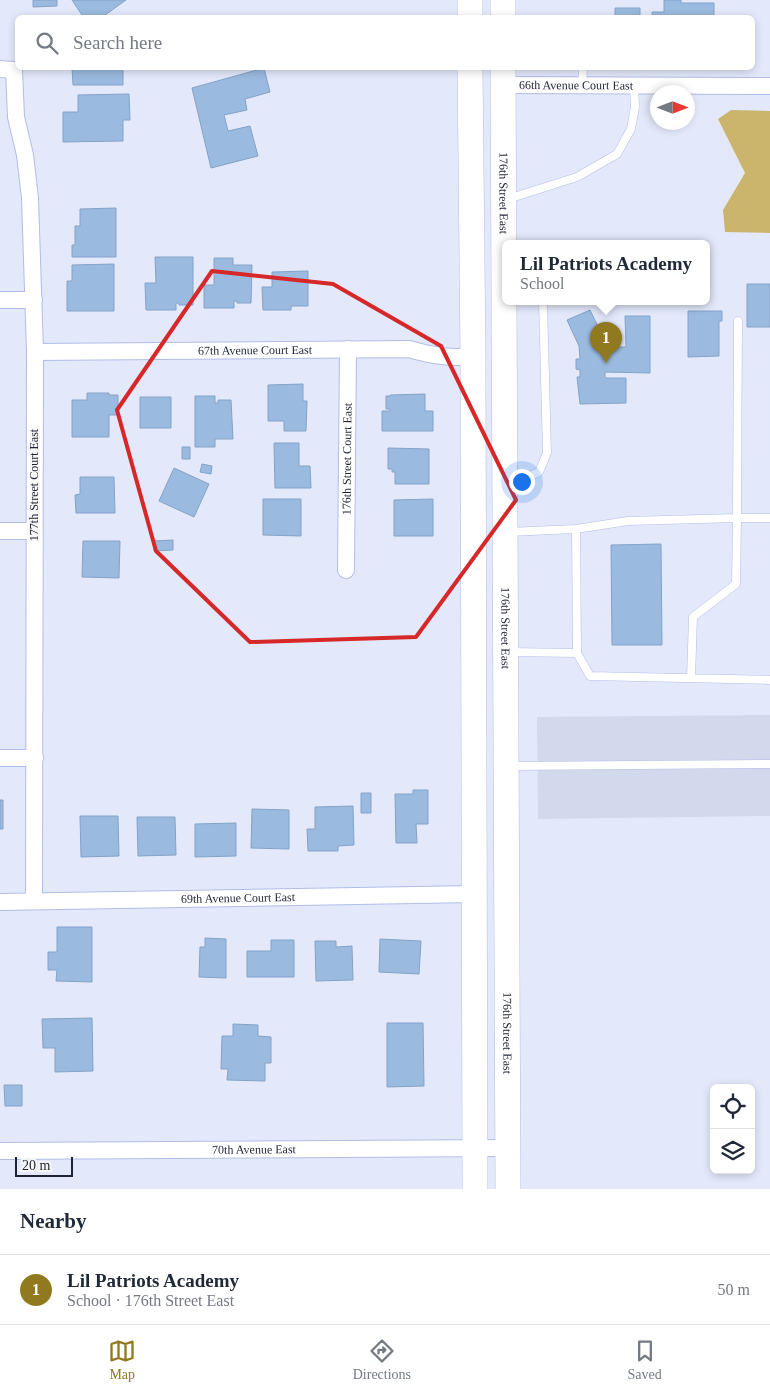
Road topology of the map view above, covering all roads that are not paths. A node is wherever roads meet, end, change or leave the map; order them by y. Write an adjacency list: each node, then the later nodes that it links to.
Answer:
1 (470, 0): 3 (main road)
2 (503, 0): 4 (main road)
3 (470, 15)
4 (503, 15)
5 (7, 70): 15 (street, 177th Street Court East)
6 (470, 70): 21 (main road)
7 (583, 70): 9 (lane)
8 (503, 76): 9 (street, 66th Avenue Court East); 12 (main road, 176th Street East)
9 (582, 85): 10 (street, 66th Avenue Court East)
10 (634, 86): 11 (street, 66th Avenue Court East); 12 (lane)
11 (770, 86)
12 (504, 200): 13 (main road, 176th Street East)
13 (504, 240)
14 (0, 300): 15 (street)
15 (34, 300): 20 (street, 177th Street Court East)
16 (504, 305): 22 (main road, 176th Street East)
17 (543, 305): 22 (lane)
18 (738, 321): 23 (lane)
19 (348, 349): 20 (street, 67th Avenue Court East); 21 (street, 67th Avenue Court East); 29 (street, 176th Street Court East)
20 (35, 352): 27 (street, 177th Street Court East)
21 (473, 356): 38 (main road)
22 (504, 487): 28 (main road, 176th Street East)
23 (737, 518): 24 (lane); 25 (lane); 32 (lane)
24 (770, 518)
25 (576, 529): 28 (lane); 31 (lane)
26 (0, 531): 27 (street)
27 (34, 531): 35 (street, 177th Street Court East)
28 (505, 532): 30 (main road, 176th Street East)
29 (346, 570)
30 (506, 652): 31 (lane); 37 (main road, 176th Street East)
31 (577, 653): 32 (lane)
32 (691, 678): 33 (lane)
33 (770, 680)
34 (0, 758): 35 (street)
35 (35, 758): 39 (street, 177th Street Court East)
36 (770, 764): 37 (lane)
37 (507, 766): 42 (main road, 176th Street East)
38 (474, 894): 39 (street, 69th Avenue Court East); 41 (main road)
39 (34, 901): 40 (street, 69th Avenue Court East)
40 (0, 902)
41 (475, 1148): 42 (street, 70th Avenue East); 43 (street, 70th Avenue East); 44 (main road)
42 (509, 1148): 45 (main road, 176th Street East)
43 (0, 1150)
44 (475, 1189)
45 (508, 1189)

